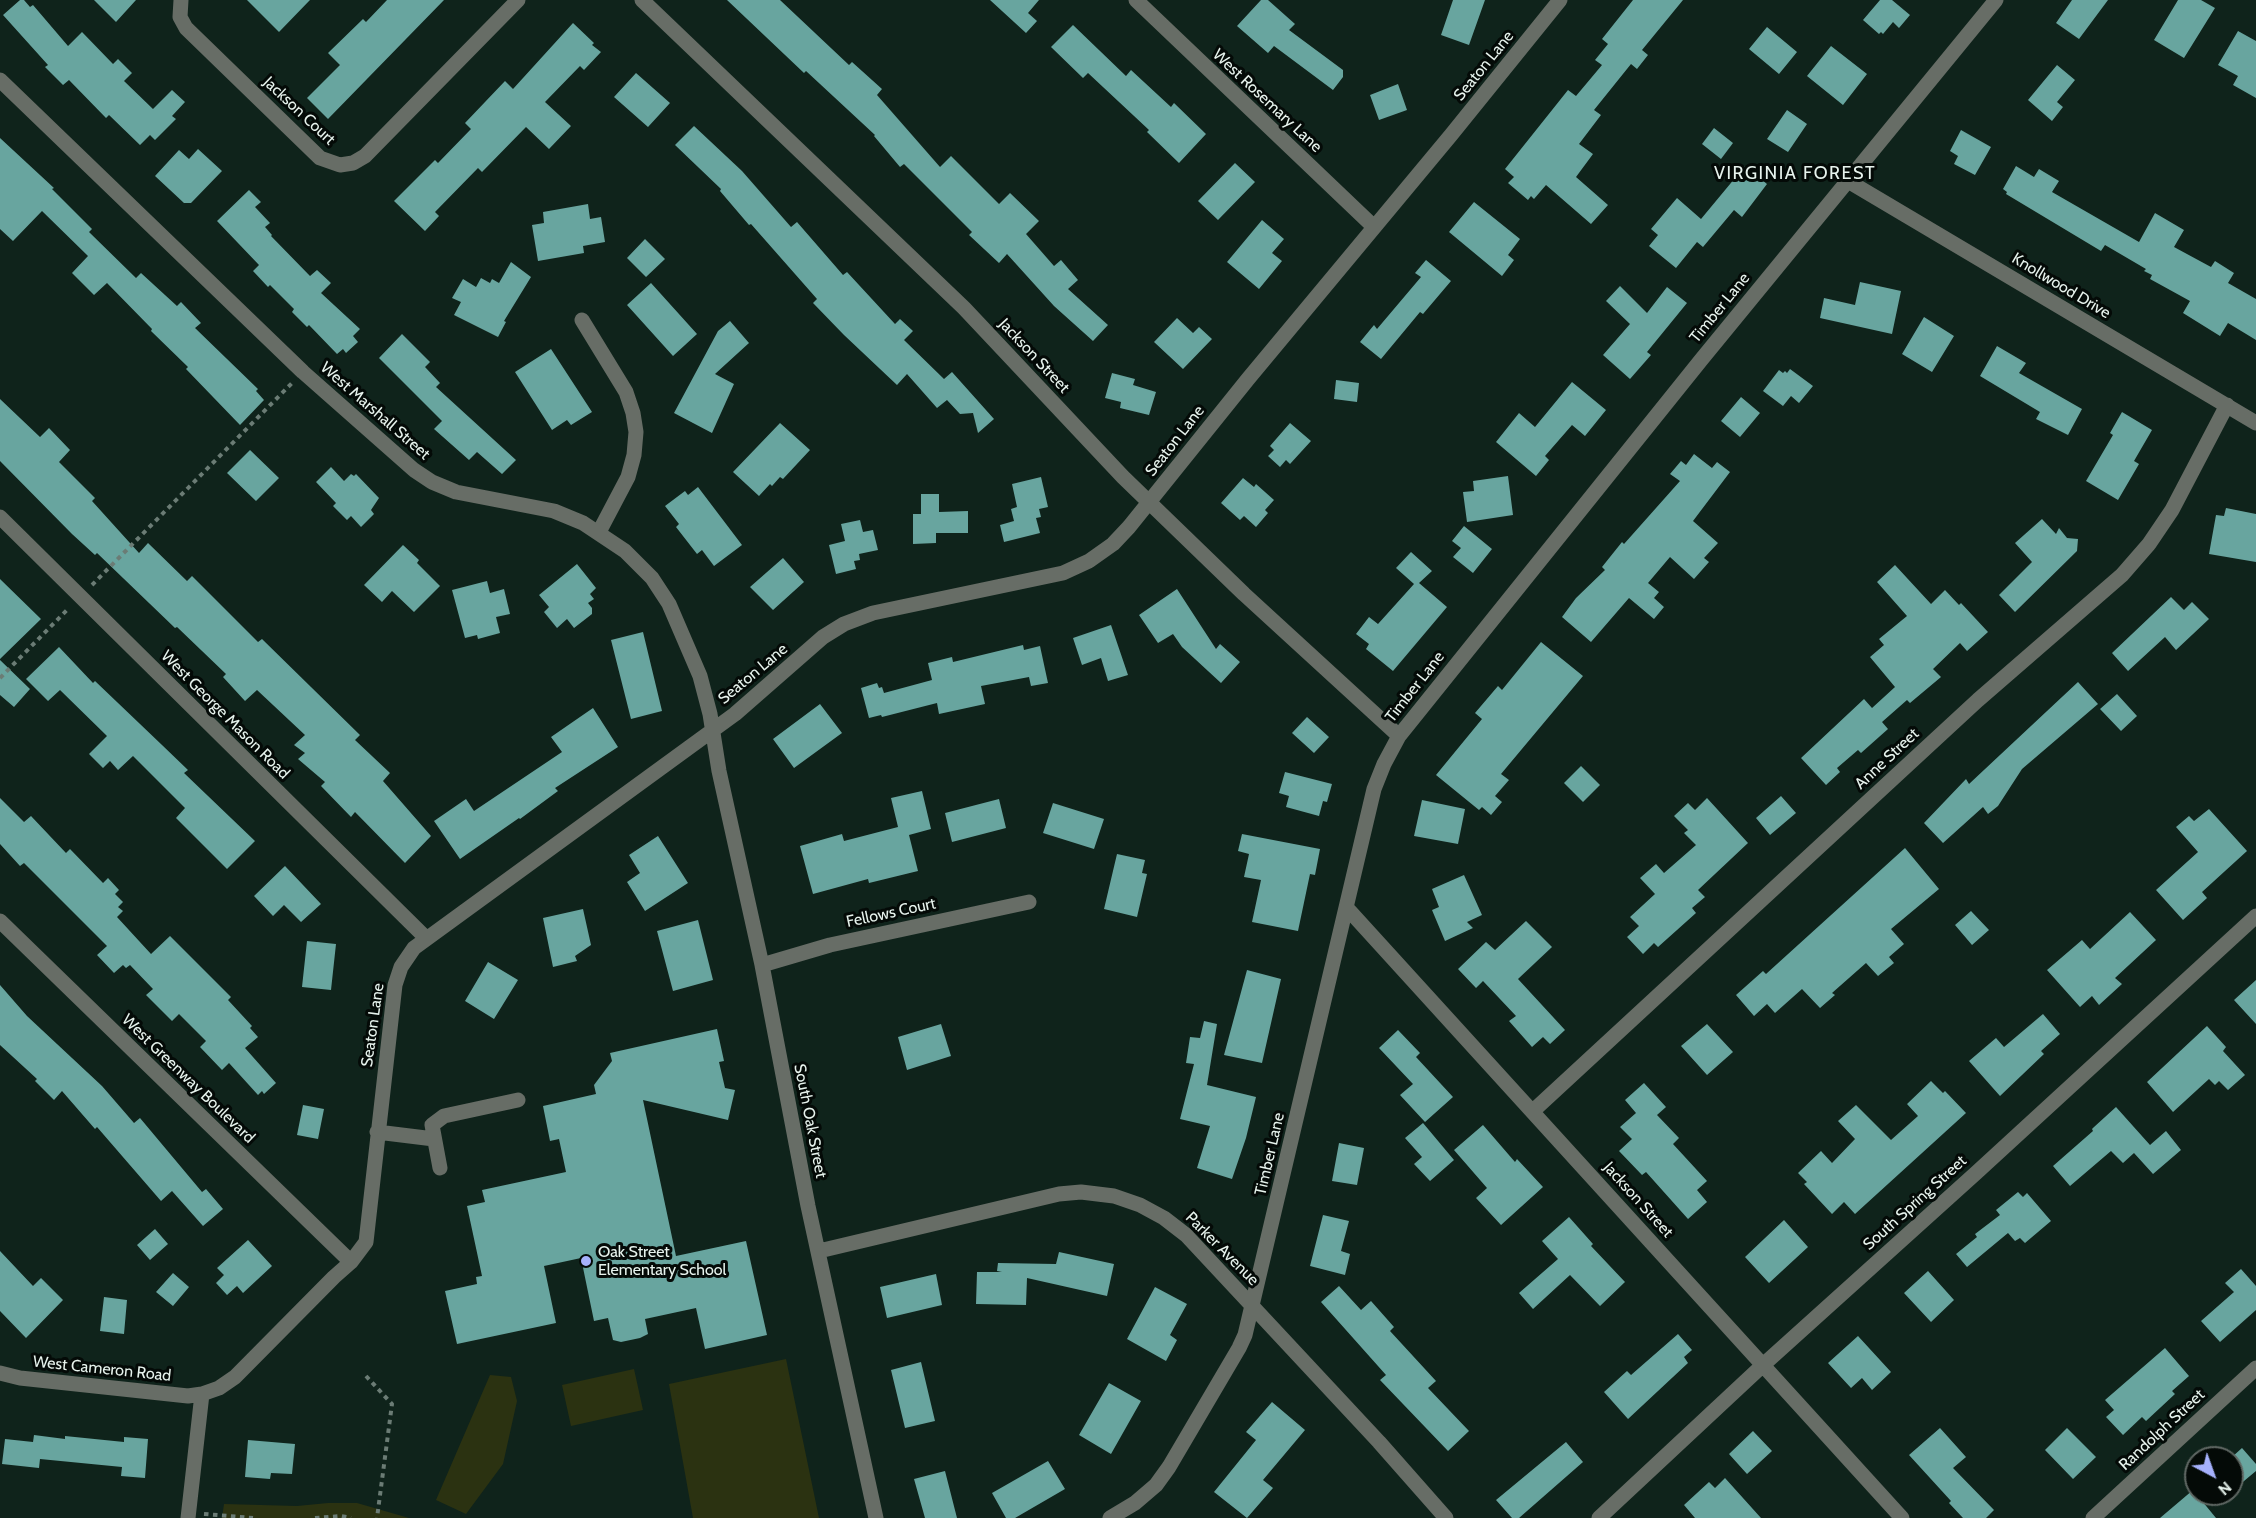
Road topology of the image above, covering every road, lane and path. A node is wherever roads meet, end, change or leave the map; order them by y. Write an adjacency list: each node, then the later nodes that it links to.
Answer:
1 (181, 0): 2 (street, Jackson Court)
2 (518, 0)
3 (642, 0): 14 (street, Jackson Street)
4 (1136, 0): 9 (street, West Rosemary Lane)
5 (1560, 0): 9 (street, Seaton Lane)
6 (1996, 0): 8 (street, Timber Lane)
7 (0, 80): 11 (street, West Marshall Street)
8 (1848, 181): 12 (street, Knollwood Drive); 20 (street, Timber Lane)
9 (1374, 227): 14 (street, Seaton Lane)
10 (582, 320): 16 (street)
11 (303, 372): 16 (street, West Marshall Street); 17 (path)
12 (2227, 405): 13 (street, Knollwood Drive); 28 (street, Anne Street)
13 (2256, 423)
14 (1149, 503): 19 (street, Seaton Lane); 20 (street, Jackson Street)
15 (0, 517): 17 (street, West George Mason Road)
16 (599, 532): 19 (street, West Marshall Street)
17 (80, 597): 18 (path); 25 (street, West George Mason Road)
18 (0, 678)
19 (713, 729): 25 (street, Seaton Lane); 26 (street, South Oak Street)
20 (1399, 736): 22 (street, Timber Lane)
21 (1029, 902): 26 (street, Fellows Court)
22 (1346, 907): 28 (street, Jackson Street); 34 (street, Timber Lane)
23 (2256, 916): 35 (street, South Spring Street)
24 (0, 921): 33 (street, West Greenway Boulevard)
25 (426, 938): 29 (street, Seaton Lane)
26 (762, 965): 32 (street, South Oak Street)
27 (518, 1100): 30 (street)
28 (1533, 1111): 35 (street, Jackson Street)
29 (377, 1132): 30 (street); 33 (street, Seaton Lane)
30 (434, 1139): 31 (street)
31 (440, 1168)
32 (819, 1251): 34 (street, Parker Avenue); 45 (street, South Oak Street)
33 (351, 1262): 39 (street, Seaton Lane)
34 (1252, 1306): 46 (street, Timber Lane); 47 (street, Parker Avenue)
35 (1763, 1365): 48 (street, South Spring Street); 49 (street, Jackson Street)
36 (2256, 1368): 50 (street, Randolph Street)
37 (0, 1373): 39 (street, West Cameron Road)
38 (366, 1376): 44 (path)
39 (202, 1394): 40 (street)
40 (188, 1515): 41 (path)
41 (253, 1518)
42 (315, 1518): 43 (path)
43 (351, 1518)
44 (377, 1518)
45 (876, 1518)
46 (1110, 1518)
47 (1446, 1518)
48 (1599, 1518)
49 (1902, 1518)
50 (2093, 1518)

